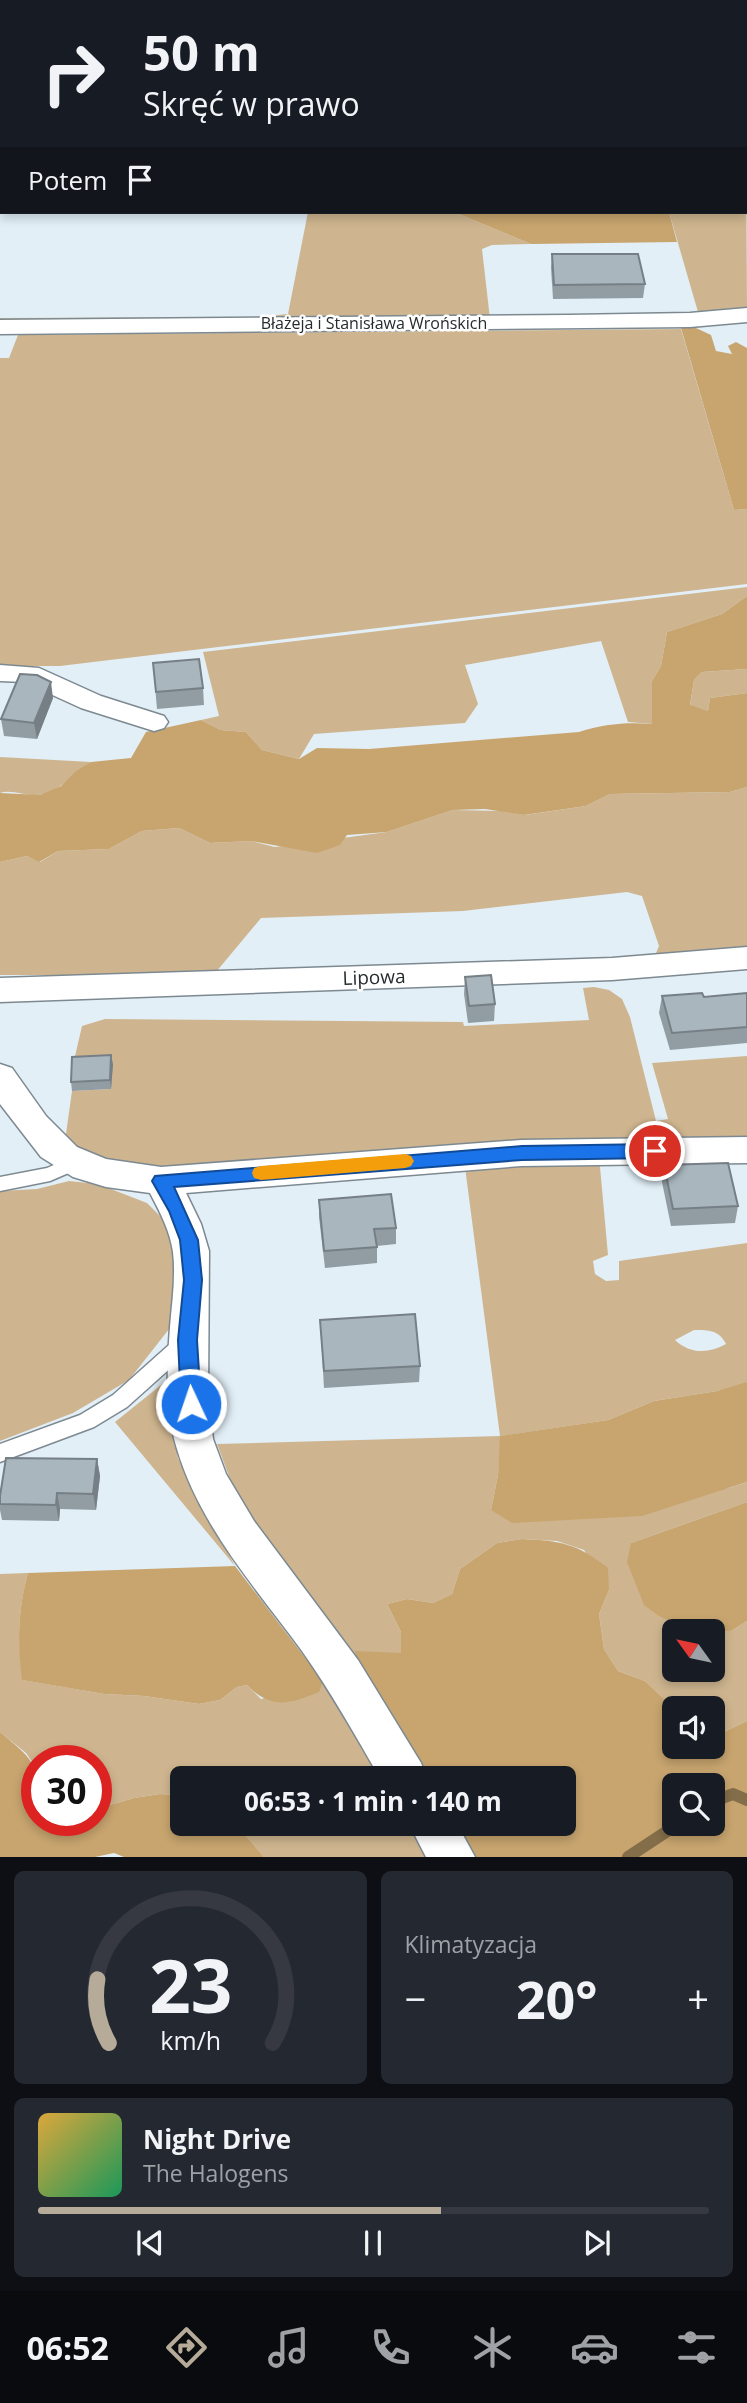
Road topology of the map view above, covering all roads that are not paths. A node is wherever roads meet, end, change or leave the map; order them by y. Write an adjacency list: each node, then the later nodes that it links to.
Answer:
1 (747, 315): 2 (street, Błażeja i Stanisława Wrońskich)
2 (0, 327)
3 (0, 673): 4 (street)
4 (154, 722)
5 (747, 958): 6 (street, Lipowa)
6 (0, 990)
7 (0, 1077): 9 (street)
8 (747, 1150): 10 (street)
9 (74, 1163): 10 (street); 11 (lane)
10 (161, 1181): 12 (street)
11 (0, 1184)
12 (187, 1340): 13 (lane); 14 (street)
13 (0, 1453)
14 (398, 1766)
15 (439, 1836): 16 (street)
16 (452, 1857)

